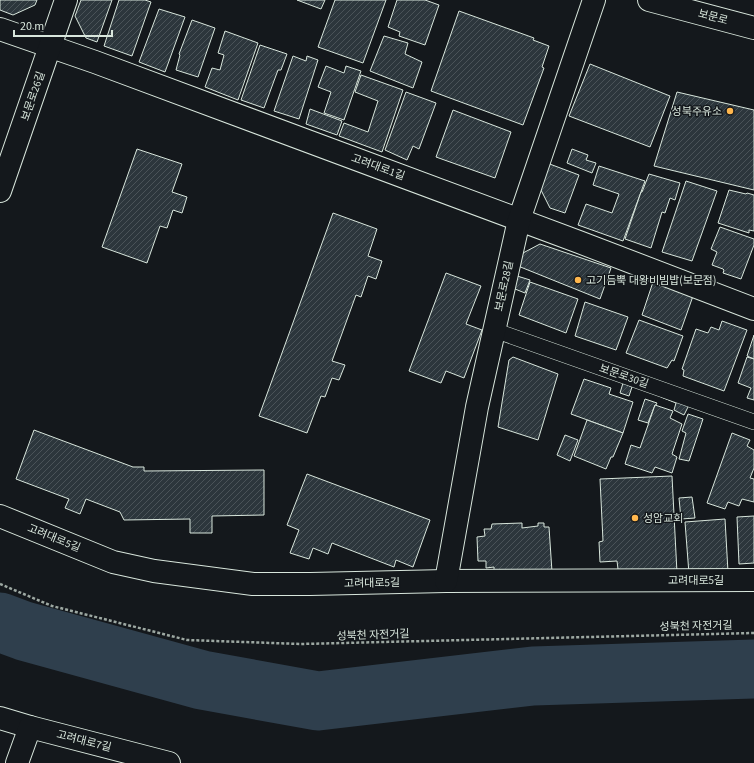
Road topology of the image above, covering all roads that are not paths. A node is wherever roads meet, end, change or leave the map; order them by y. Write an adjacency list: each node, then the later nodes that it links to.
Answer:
1 (66, 0): 6 (street, 보문로26길)
2 (594, 0): 8 (street, 보문로28길)
3 (649, 0): 4 (street, 보문로)
4 (754, 28)
5 (0, 29): 6 (street, 고려대로1길)
6 (51, 46): 7 (street, 보문로26길); 8 (street, 고려대로1길)
7 (0, 191)
8 (519, 220): 9 (street, 고려대로1길); 10 (street, 보문로28길)
9 (754, 309)
10 (494, 330): 11 (lane, 보문로30길); 14 (street, 보문로28길)
11 (754, 422)
12 (0, 516): 14 (street, 고려대로5길)
13 (754, 580): 14 (street, 고려대로5길)
14 (446, 581)
15 (0, 718): 16 (street, 고려대로7길)
16 (30, 727): 17 (street); 18 (street, 고려대로7길)
17 (17, 763)
18 (169, 763)

